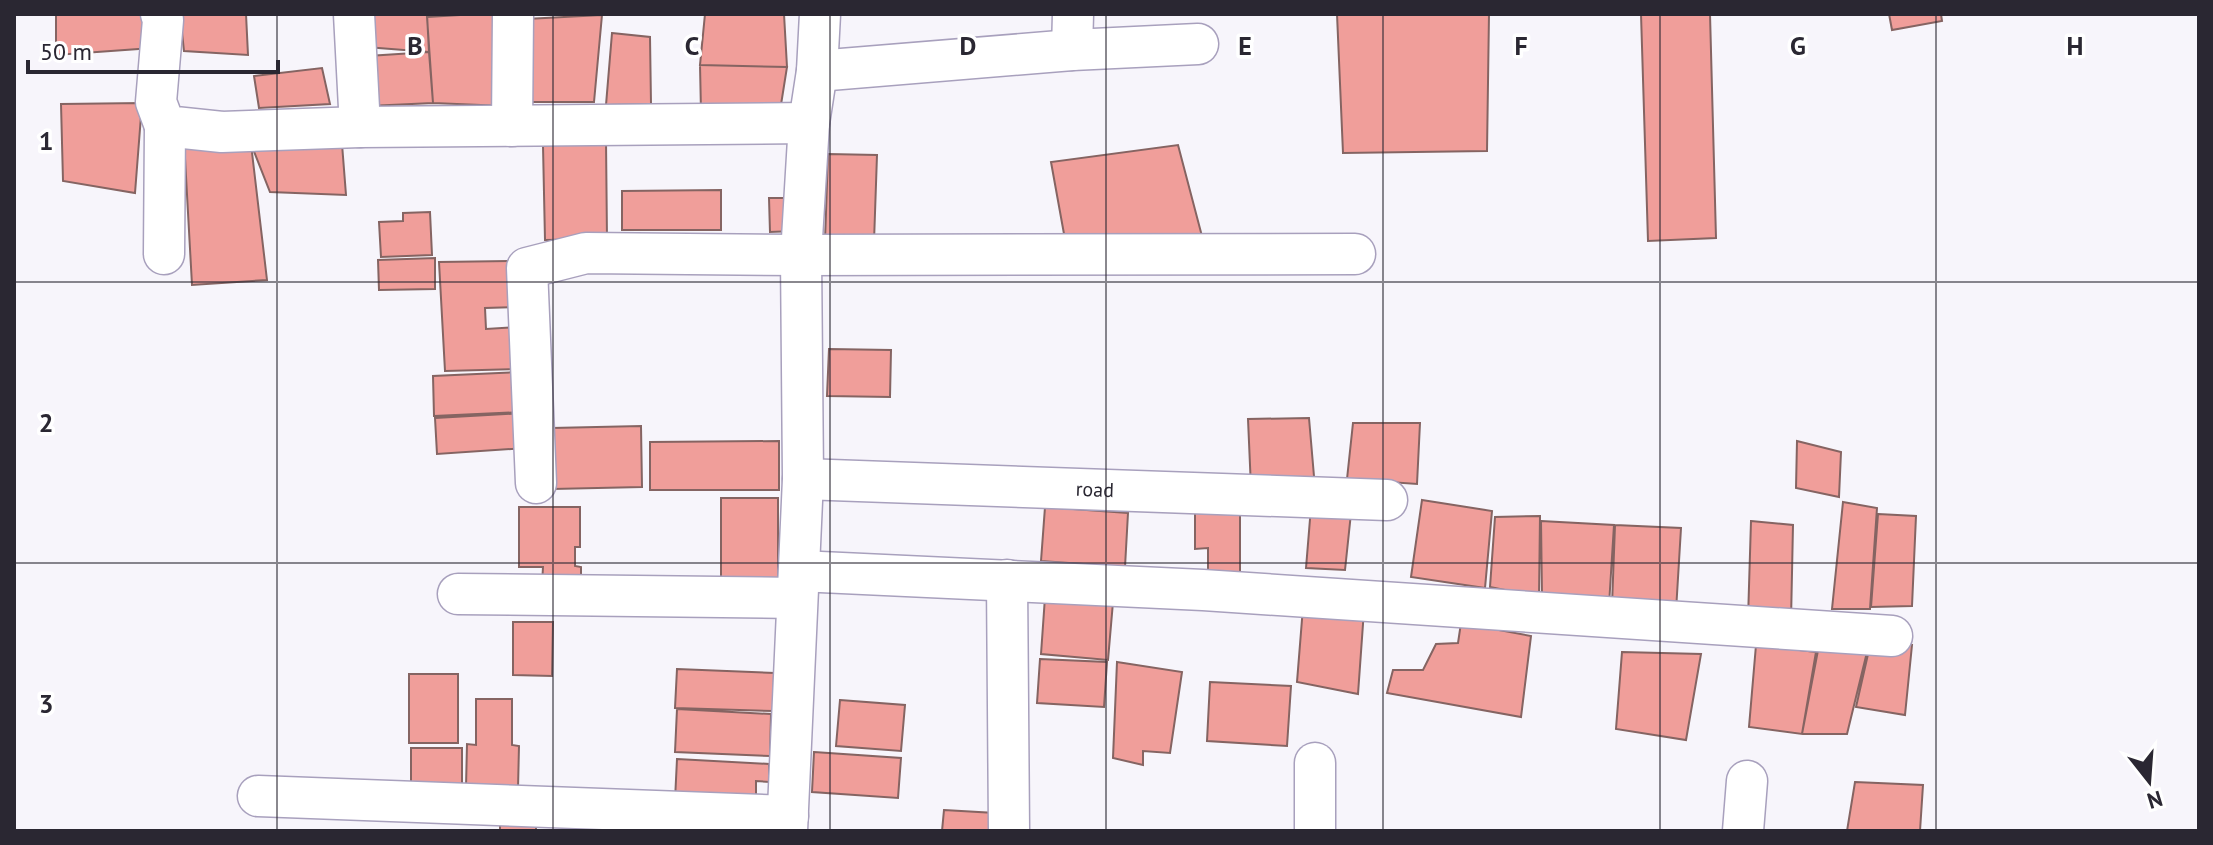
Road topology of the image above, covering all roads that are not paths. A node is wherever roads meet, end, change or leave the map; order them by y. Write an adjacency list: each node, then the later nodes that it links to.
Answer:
1 (161, 14): 9 (street)
2 (354, 14): 11 (street)
3 (513, 14): 10 (street)
4 (820, 14): 7 (street)
5 (1073, 32): 6 (street); 7 (street)
6 (1198, 44)
7 (817, 71): 8 (street)
8 (809, 123): 10 (street); 14 (street)
9 (165, 126): 11 (street); 12 (street)
10 (512, 126): 11 (street)
11 (360, 127)
12 (164, 254)
13 (1355, 254): 14 (street)
14 (801, 255): 15 (street); 16 (street)
15 (803, 479): 17 (street, road); 19 (street)
16 (536, 483)
17 (1387, 500)
18 (1007, 580): 19 (street); 21 (street); 26 (street)
19 (798, 584): 20 (street); 25 (street)
20 (458, 594)
21 (1892, 636)
22 (1315, 763): 27 (street)
23 (1747, 781): 28 (street)
24 (258, 796): 25 (street)
25 (788, 824)
26 (1009, 831)
27 (1315, 831)
28 (1743, 831)

